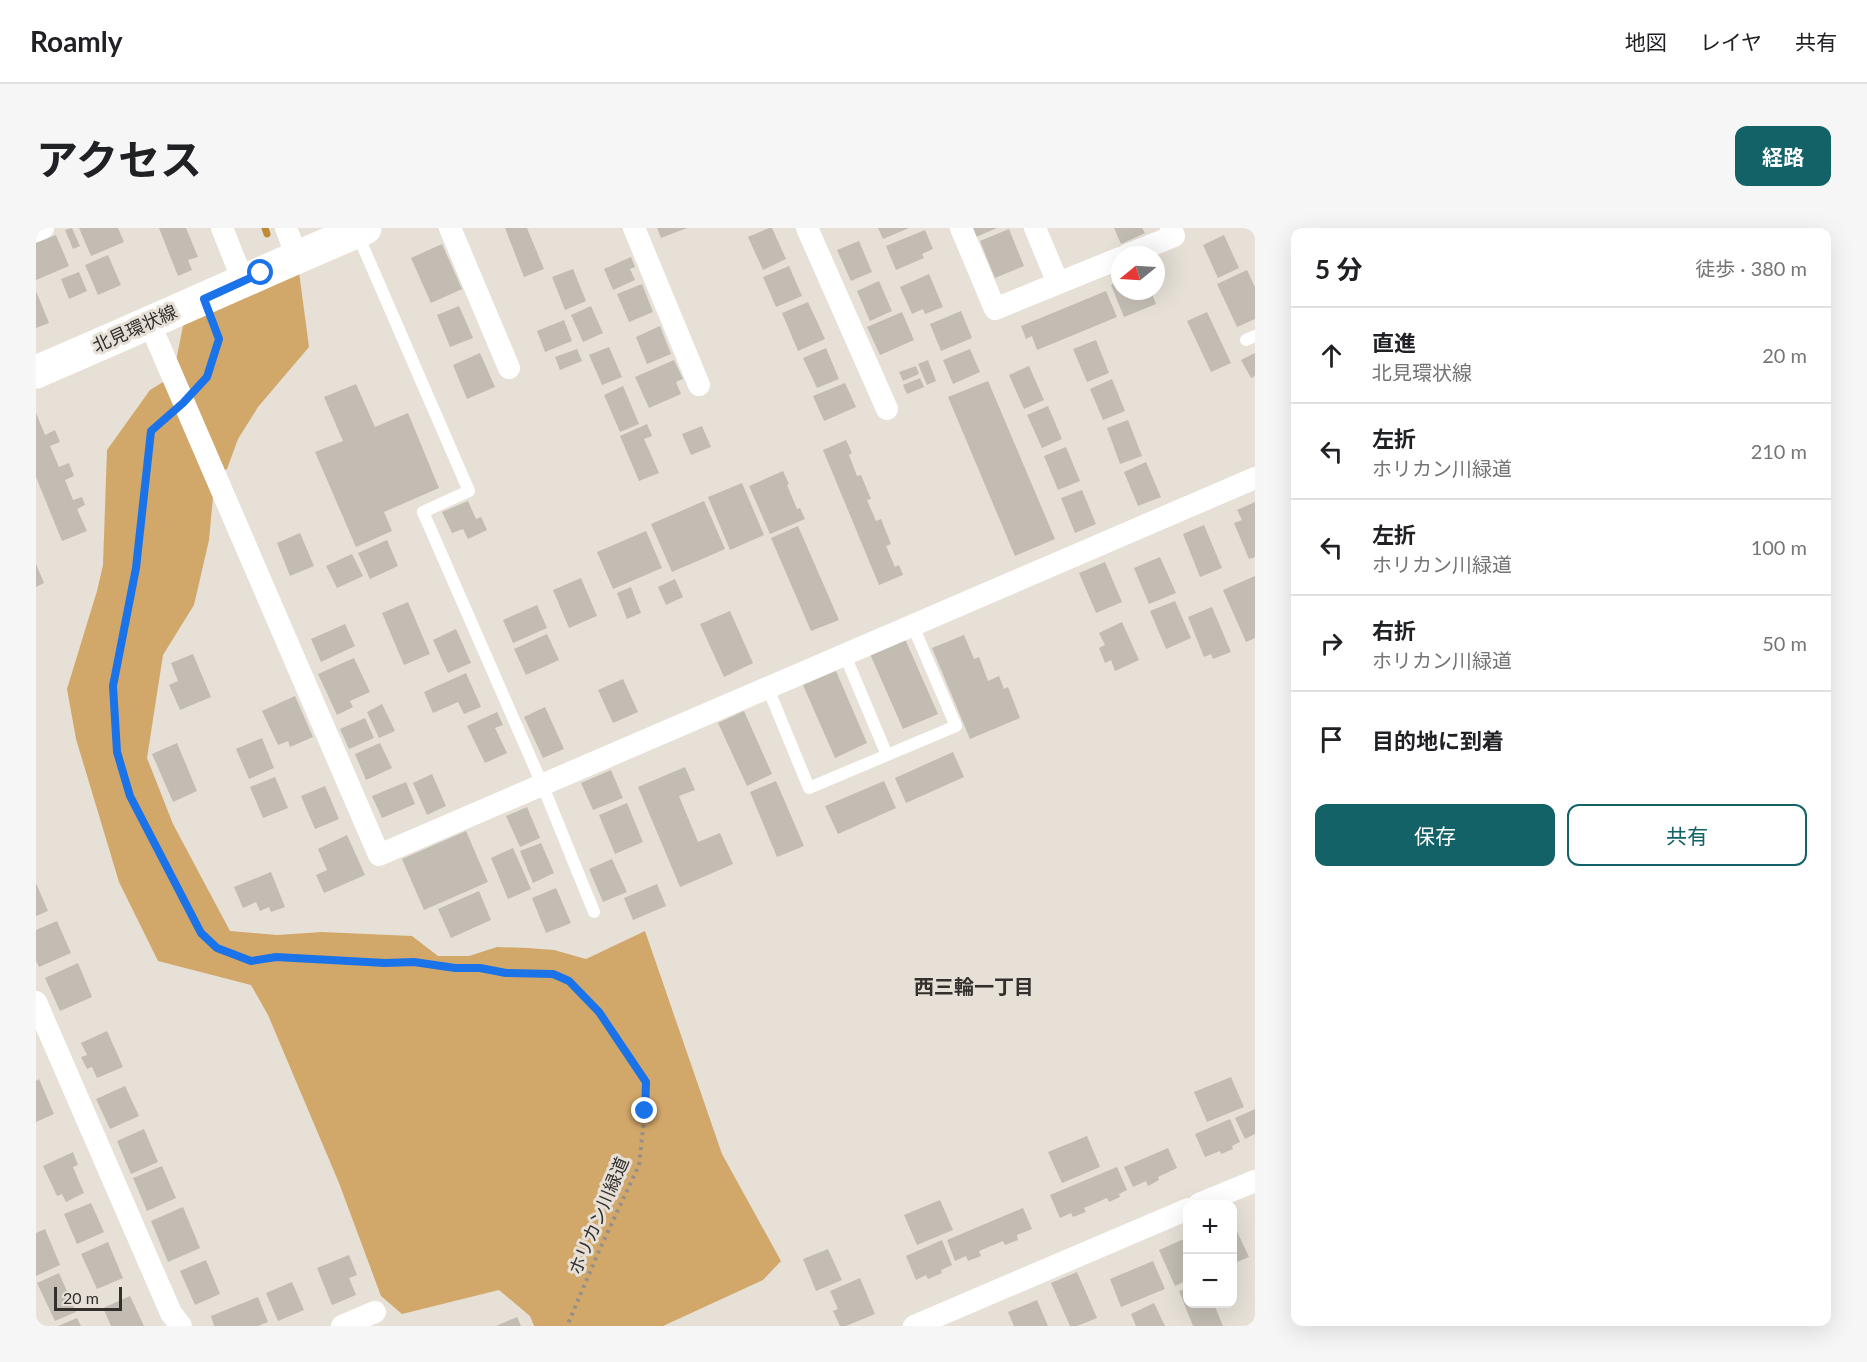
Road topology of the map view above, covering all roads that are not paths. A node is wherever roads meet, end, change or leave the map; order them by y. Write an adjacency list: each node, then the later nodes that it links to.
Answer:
1 (43, 228): 10 (street)
2 (222, 228): 14 (street)
3 (450, 228): 17 (street)
4 (634, 228): 19 (street)
5 (807, 228): 20 (street)
6 (961, 228): 15 (street)
7 (1035, 228): 15 (street)
8 (1171, 228): 12 (street)
9 (361, 230): 11 (main road, 北見環状線); 26 (lane)
10 (36, 231)
11 (292, 243): 14 (main road, 北見環状線)
12 (1149, 246)
13 (1111, 262): 15 (street)
14 (243, 281): 16 (main road, 北見環状線)
15 (1058, 283)
16 (150, 324): 18 (main road, 北見環状線); 26 (street)
17 (510, 368)
18 (36, 372)
19 (699, 385)
20 (887, 409)
21 (1255, 478): 22 (street)
22 (912, 624): 23 (street); 25 (lane)
23 (844, 653): 24 (street); 25 (lane)
24 (768, 686): 25 (lane); 26 (street)
25 (887, 755)
26 (542, 784): 27 (lane)
27 (594, 912)
28 (36, 1002): 33 (street)
29 (1253, 1188): 30 (street)
30 (1212, 1200)
31 (1183, 1211): 35 (street)
32 (375, 1312): 34 (street)
33 (181, 1326)
34 (342, 1326)
35 (914, 1326)

